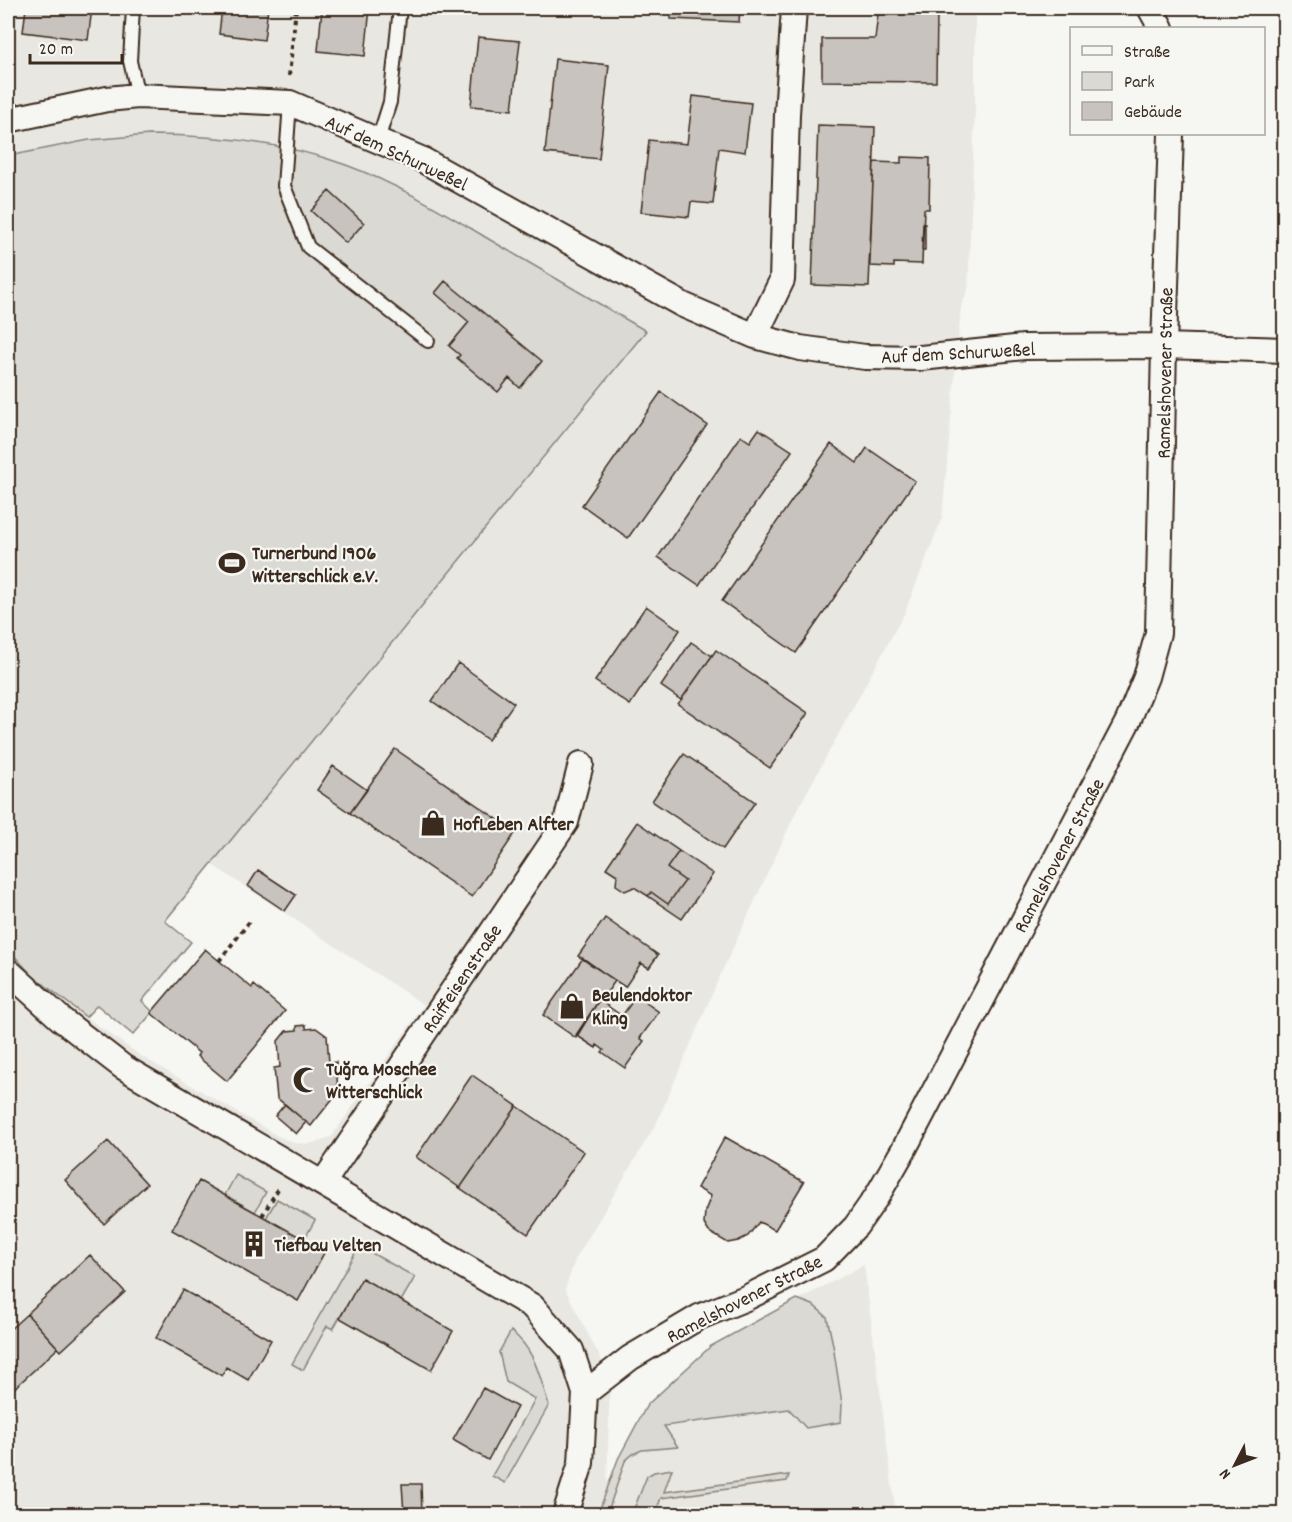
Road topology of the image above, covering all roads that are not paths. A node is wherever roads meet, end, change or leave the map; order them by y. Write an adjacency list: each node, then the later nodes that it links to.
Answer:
1 (133, 8): 6 (lane)
2 (400, 8): 10 (lane)
3 (794, 8): 11 (street)
4 (1150, 8): 5 (street)
5 (1160, 27)
6 (138, 96): 7 (street, Auf dem Schurweßel); 8 (street, Auf dem Schurweßel)
7 (290, 104): 10 (street, Auf dem Schurweßel); 12 (lane)
8 (8, 120)
9 (1171, 135): 13 (street, Ramelshovener Straße)
10 (378, 140): 11 (street, Auf dem Schurweßel)
11 (755, 336): 13 (street, Auf dem Schurweßel)
12 (428, 341)
13 (1164, 346): 14 (street, Auf dem Schurweßel); 18 (street, Ramelshovener Straße)
14 (1284, 350)
15 (581, 764): 17 (street, Raiffeisenstraße)
16 (8, 972): 17 (street)
17 (323, 1183): 18 (street)
18 (585, 1393): 19 (street)
19 (565, 1515)

